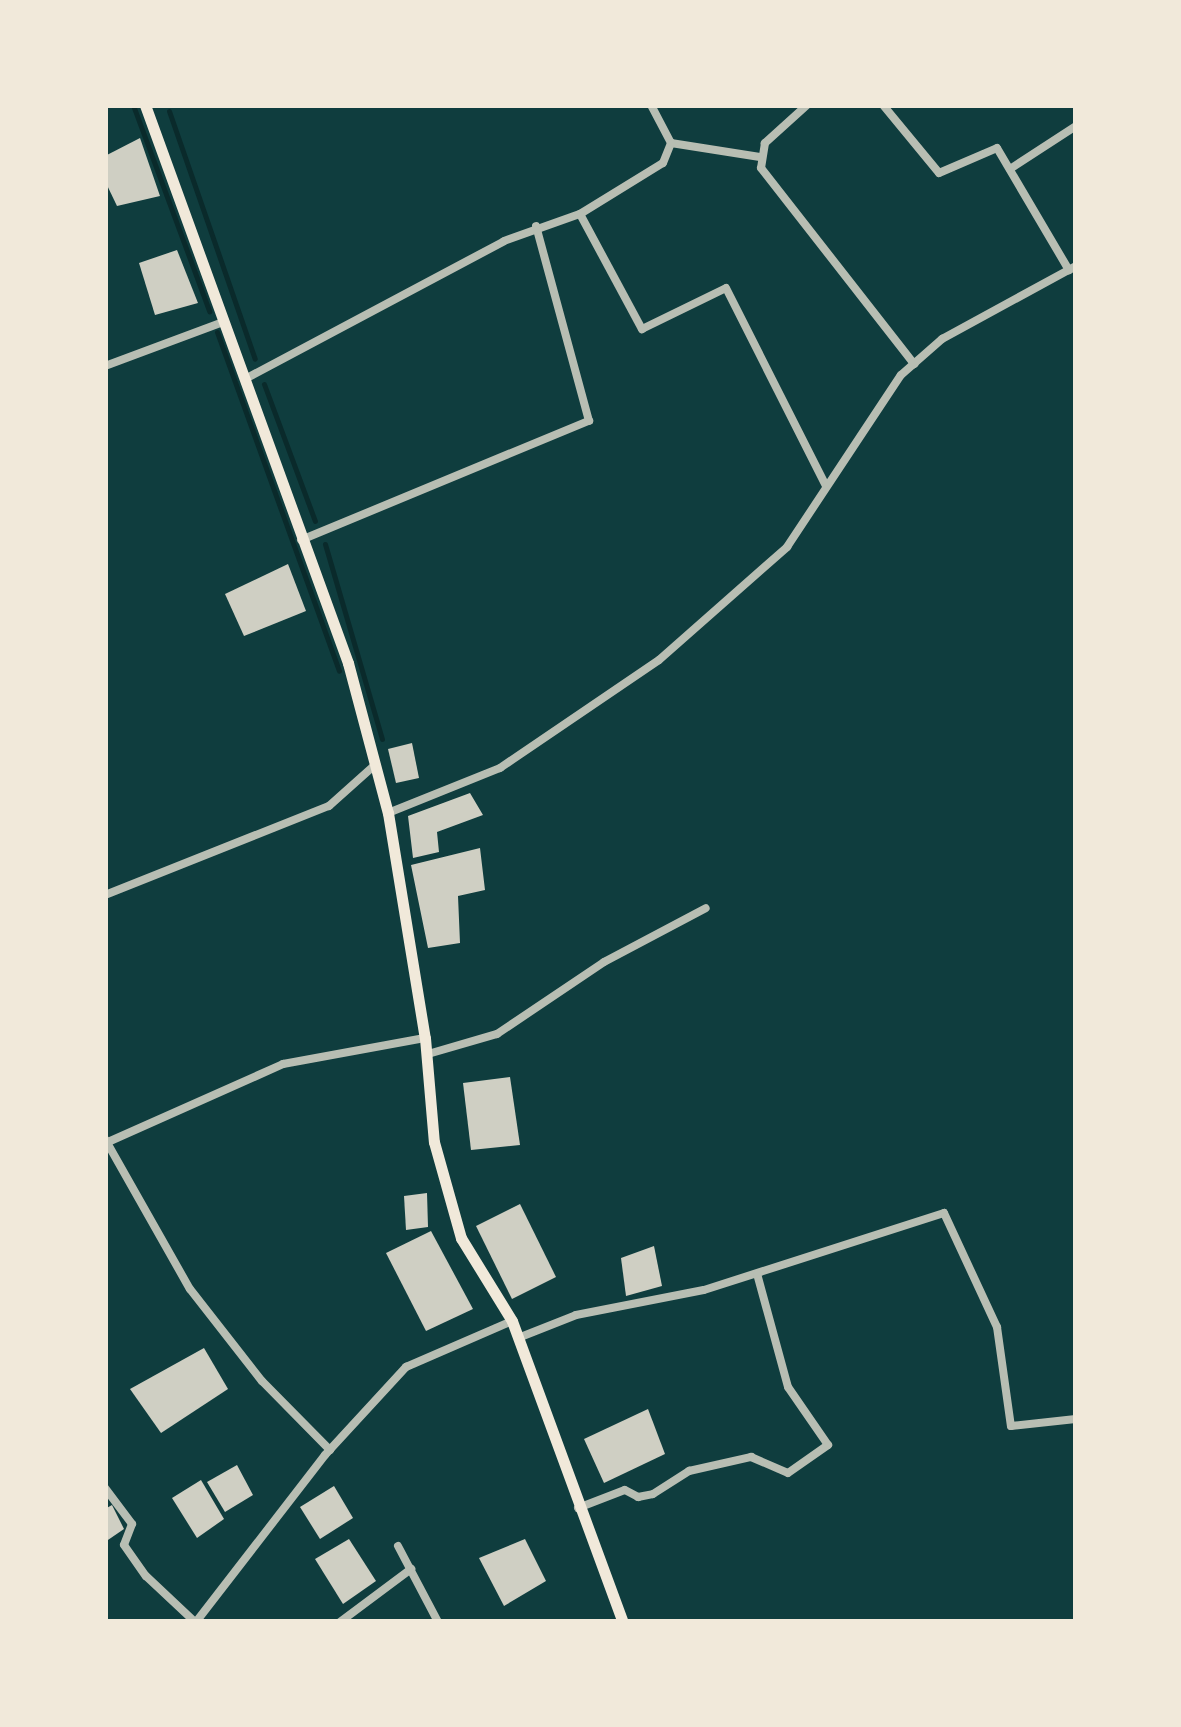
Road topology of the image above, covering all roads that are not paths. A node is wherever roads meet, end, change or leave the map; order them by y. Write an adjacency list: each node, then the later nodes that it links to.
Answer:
1 (146, 105): 12 (main road)
2 (652, 105): 6 (street)
3 (807, 105): 7 (street)
4 (883, 105): 8 (street)
5 (1076, 126): 8 (street)
6 (671, 144): 7 (street); 9 (street)
7 (760, 157): 13 (street)
8 (1010, 169): 11 (street)
9 (580, 214): 10 (street); 16 (street)
10 (536, 226): 15 (street); 17 (street)
11 (1072, 268): 13 (street)
12 (223, 322): 14 (street); 15 (main road)
13 (914, 364): 16 (street)
14 (105, 366)
15 (245, 379): 17 (main road)
16 (826, 486): 19 (street)
17 (302, 540): 18 (main road)
18 (376, 764): 19 (main road); 20 (street)
19 (388, 813): 22 (main road)
20 (105, 895)
21 (706, 908): 23 (street)
22 (426, 1038): 23 (main road); 24 (street)
23 (428, 1054): 26 (main road)
24 (106, 1140): 29 (street)
25 (757, 1274): 27 (street); 28 (street); 31 (street)
26 (512, 1321): 27 (main road); 29 (street)
27 (518, 1338): 31 (main road)
28 (1076, 1419)
29 (330, 1450): 34 (street)
30 (105, 1488): 34 (street)
31 (578, 1508): 37 (main road)
32 (398, 1546): 33 (street)
33 (411, 1570): 35 (street); 36 (street)
34 (196, 1622)
35 (340, 1622)
36 (438, 1622)
37 (623, 1622)

